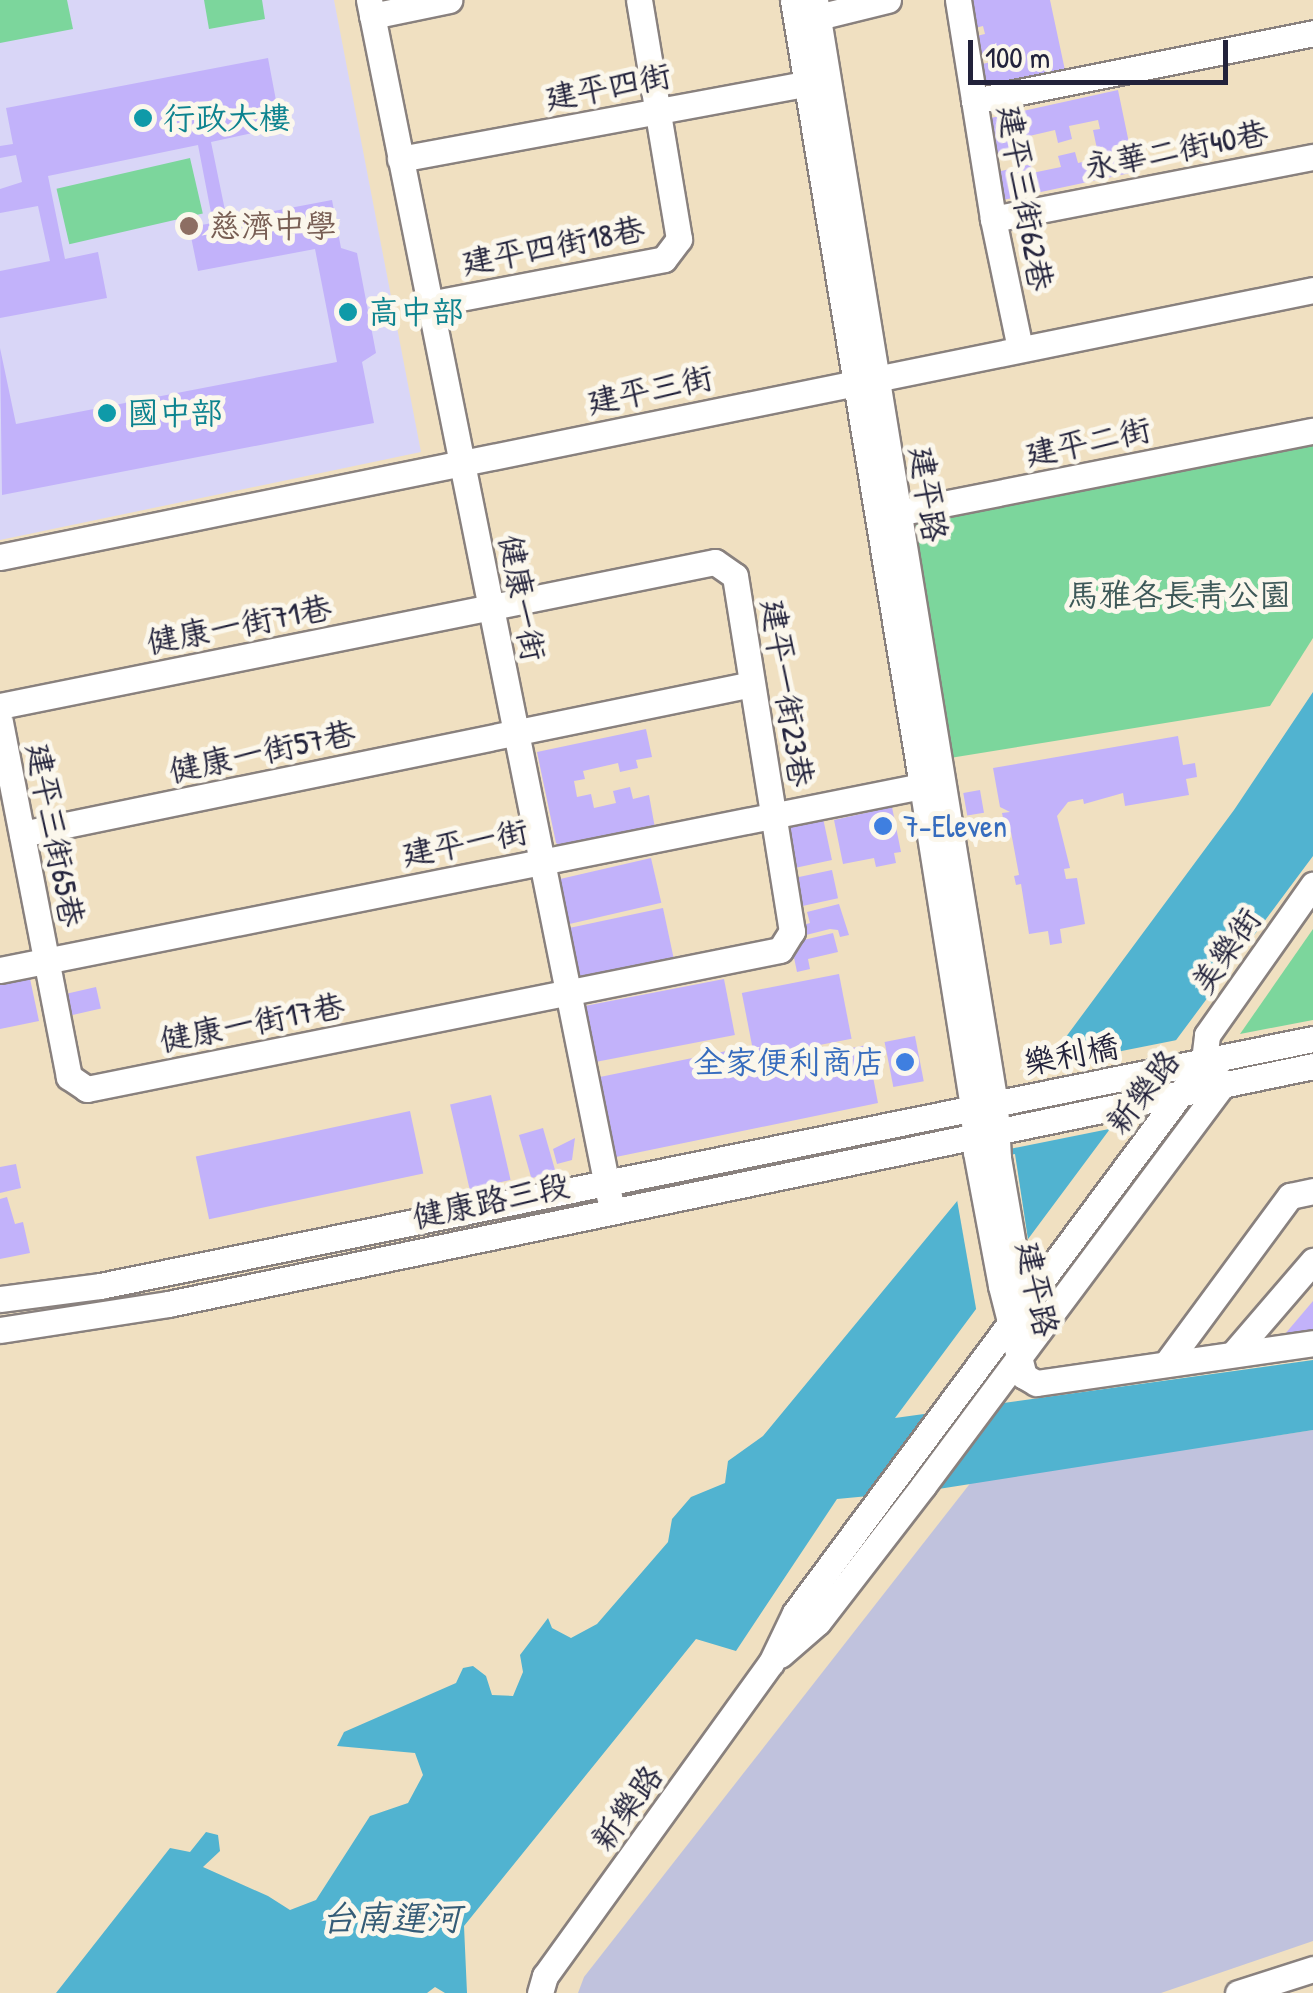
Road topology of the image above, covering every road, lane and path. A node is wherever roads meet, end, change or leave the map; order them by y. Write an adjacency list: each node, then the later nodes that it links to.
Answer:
1 (450, 0): 6 (street)
2 (639, 0): 11 (street, 建平四街18巷)
3 (793, 0): 9 (street, 建平路)
4 (888, 0): 7 (street)
5 (958, 0): 10 (street, 建平三街62巷)
6 (370, 8): 13 (street, 健康一街)
7 (816, 9): 9 (street, 建平路)
8 (1313, 34): 10 (street)
9 (817, 82): 11 (street, 建平四街); 18 (street, 建平路)
10 (974, 101): 14 (street, 建平三街62巷)
11 (658, 110): 13 (street, 建平四街); 16 (street, 建平四街18巷)
12 (1313, 157): 14 (street, 永華二街40巷)
13 (400, 160): 16 (street, 健康一街)
14 (993, 219): 17 (street, 建平三街62巷)
15 (1313, 290): 17 (street, 建平三街)
16 (429, 304): 20 (street, 健康一街)
17 (1020, 348): 18 (street, 建平三街)
18 (866, 379): 20 (street, 建平三街); 21 (street, 建平路)
19 (1313, 431): 21 (street, 建平二街)
20 (462, 462): 22 (street, 建平三街); 23 (street, 健康一街)
21 (888, 516): 28 (street, 建平路)
22 (0, 557)
23 (490, 607): 24 (street, 建平一街23巷); 25 (street, 健康一街71巷); 27 (street, 健康一街)
24 (752, 684): 27 (street, 健康一街57巷); 29 (street, 建平一街23巷)
25 (0, 706)
26 (0, 722): 30 (street, 建平三街65巷)
27 (516, 734): 30 (street, 健康一街57巷); 31 (street, 健康一街)
28 (933, 784): 29 (street, 建平一街); 42 (street, 建平路)
29 (773, 814): 31 (street, 建平一街); 33 (street, 建平一街23巷)
30 (22, 834): 34 (street, 建平三街65巷)
31 (542, 860): 34 (street, 建平一街); 36 (street, 健康一街)
32 (1313, 884): 38 (street, 美樂街)
33 (780, 950): 36 (street, 健康一街17巷)
34 (46, 960): 35 (street, 建平一街); 36 (street, 健康一街17巷)
35 (0, 970)
36 (568, 993): 45 (street, 健康一街)
37 (1313, 1039): 38 (street, 樂利橋)
38 (1204, 1060): 40 (street, 新樂路); 41 (street, 新樂路); 42 (street, 樂利橋)
39 (1313, 1066): 40 (street, 樂利橋)
40 (1223, 1084): 41 (street, 樂利橋); 52 (street, 新樂路)
41 (1181, 1093): 43 (street, 樂利橋); 48 (street, 新樂路)
42 (984, 1106): 43 (street, 建平路); 45 (street, 健康路三段)
43 (985, 1132): 45 (street, 健康路三段); 48 (street, 建平路)
44 (1313, 1190): 53 (street)
45 (609, 1196): 47 (street, 健康路三段); 49 (street, 健康路三段)
46 (1313, 1261): 51 (street)
47 (0, 1299)
48 (1016, 1313): 52 (street, 建平路); 54 (street, 新樂路)
49 (0, 1330)
50 (1313, 1343): 51 (street)
51 (1233, 1354): 53 (street)
52 (1018, 1358): 53 (street); 54 (street, 新樂路)
53 (1166, 1364)
54 (771, 1663): 56 (street, 新樂路)
55 (1313, 1969): 57 (street)
56 (540, 1993)
57 (1238, 1993)

